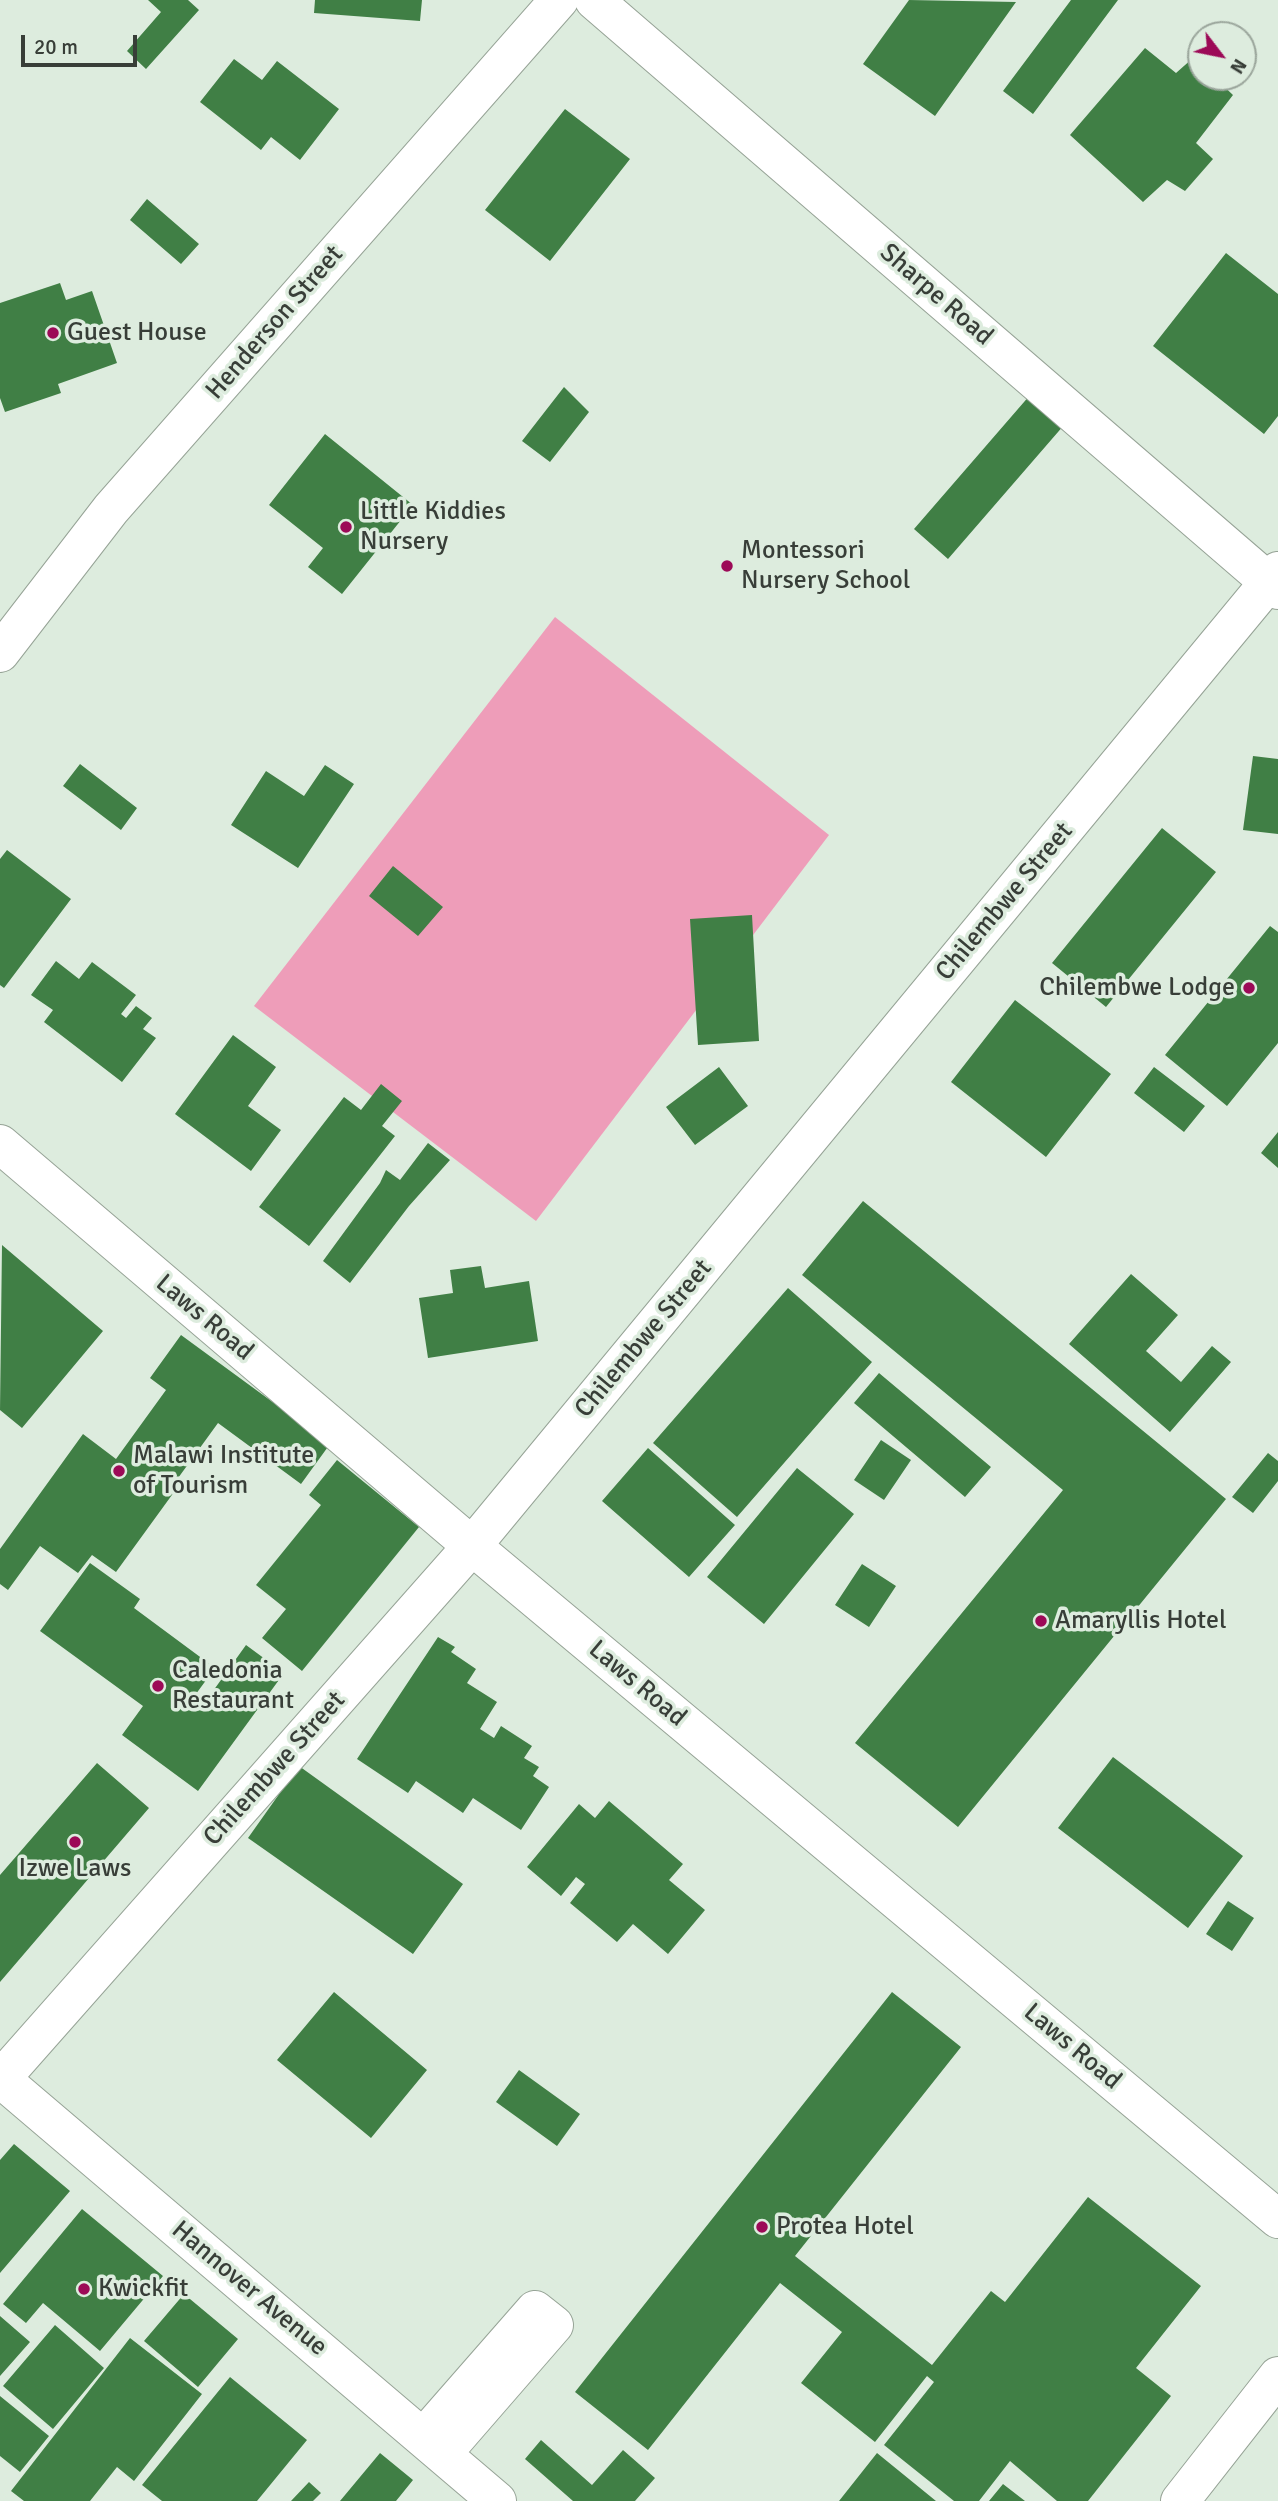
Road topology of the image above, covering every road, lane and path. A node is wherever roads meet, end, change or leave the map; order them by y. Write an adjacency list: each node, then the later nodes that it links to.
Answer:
1 (559, 0): 4 (street, Henderson Street)
2 (594, 0): 3 (street, Sharpe Road)
3 (1275, 582): 6 (street, Chilembwe Street)
4 (0, 653)
5 (0, 1144): 6 (street, Laws Road)
6 (472, 1546): 7 (street, Chilembwe Street); 8 (street, Laws Road)
7 (0, 2079): 10 (street, Hannover Avenue)
8 (1278, 2219)
9 (1278, 2376): 11 (street)
10 (498, 2501)
11 (1180, 2501)

